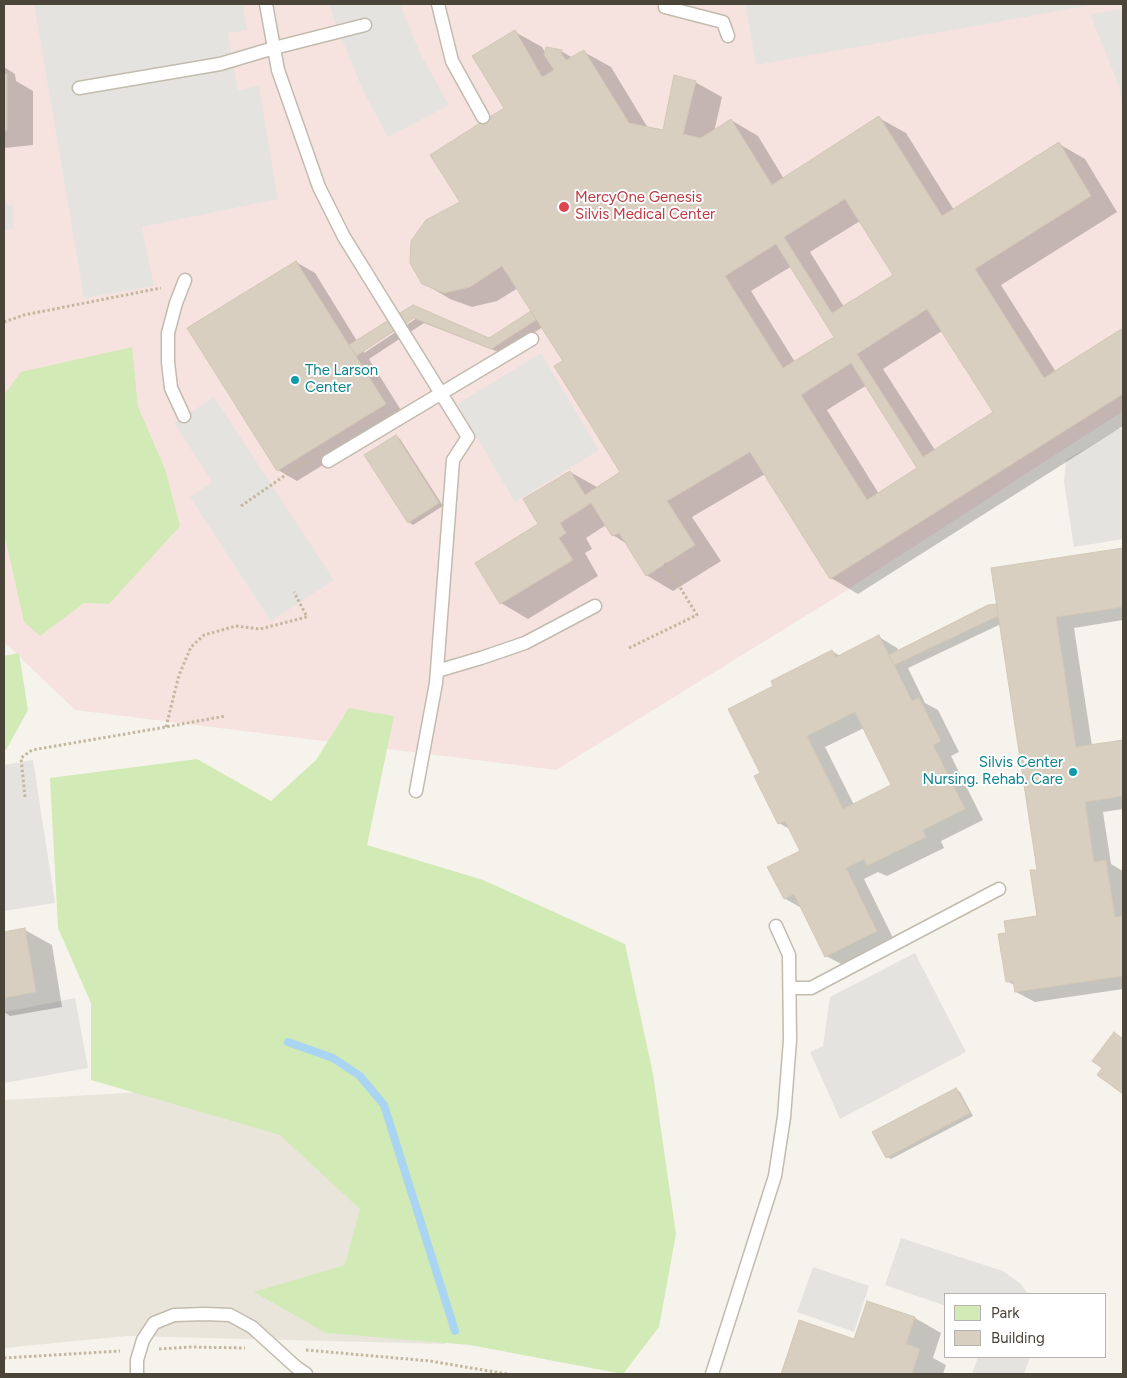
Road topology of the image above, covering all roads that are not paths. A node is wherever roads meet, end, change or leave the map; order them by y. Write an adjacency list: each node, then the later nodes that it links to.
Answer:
1 (266, 4): 6 (lane)
2 (438, 4): 8 (lane)
3 (664, 4): 5 (lane)
4 (365, 25): 6 (lane)
5 (728, 36)
6 (274, 48): 7 (lane); 11 (lane)
7 (79, 88)
8 (483, 117)
9 (183, 285): 12 (lane)
10 (532, 339): 11 (lane)
11 (441, 393): 13 (lane); 15 (lane)
12 (184, 416)
13 (328, 461)
14 (595, 606): 15 (lane)
15 (437, 671): 16 (lane)
16 (416, 790)
17 (999, 889): 19 (lane)
18 (776, 926): 19 (lane)
19 (790, 988): 22 (lane)
20 (137, 1374): 21 (lane)
21 (306, 1374)
22 (712, 1374)

